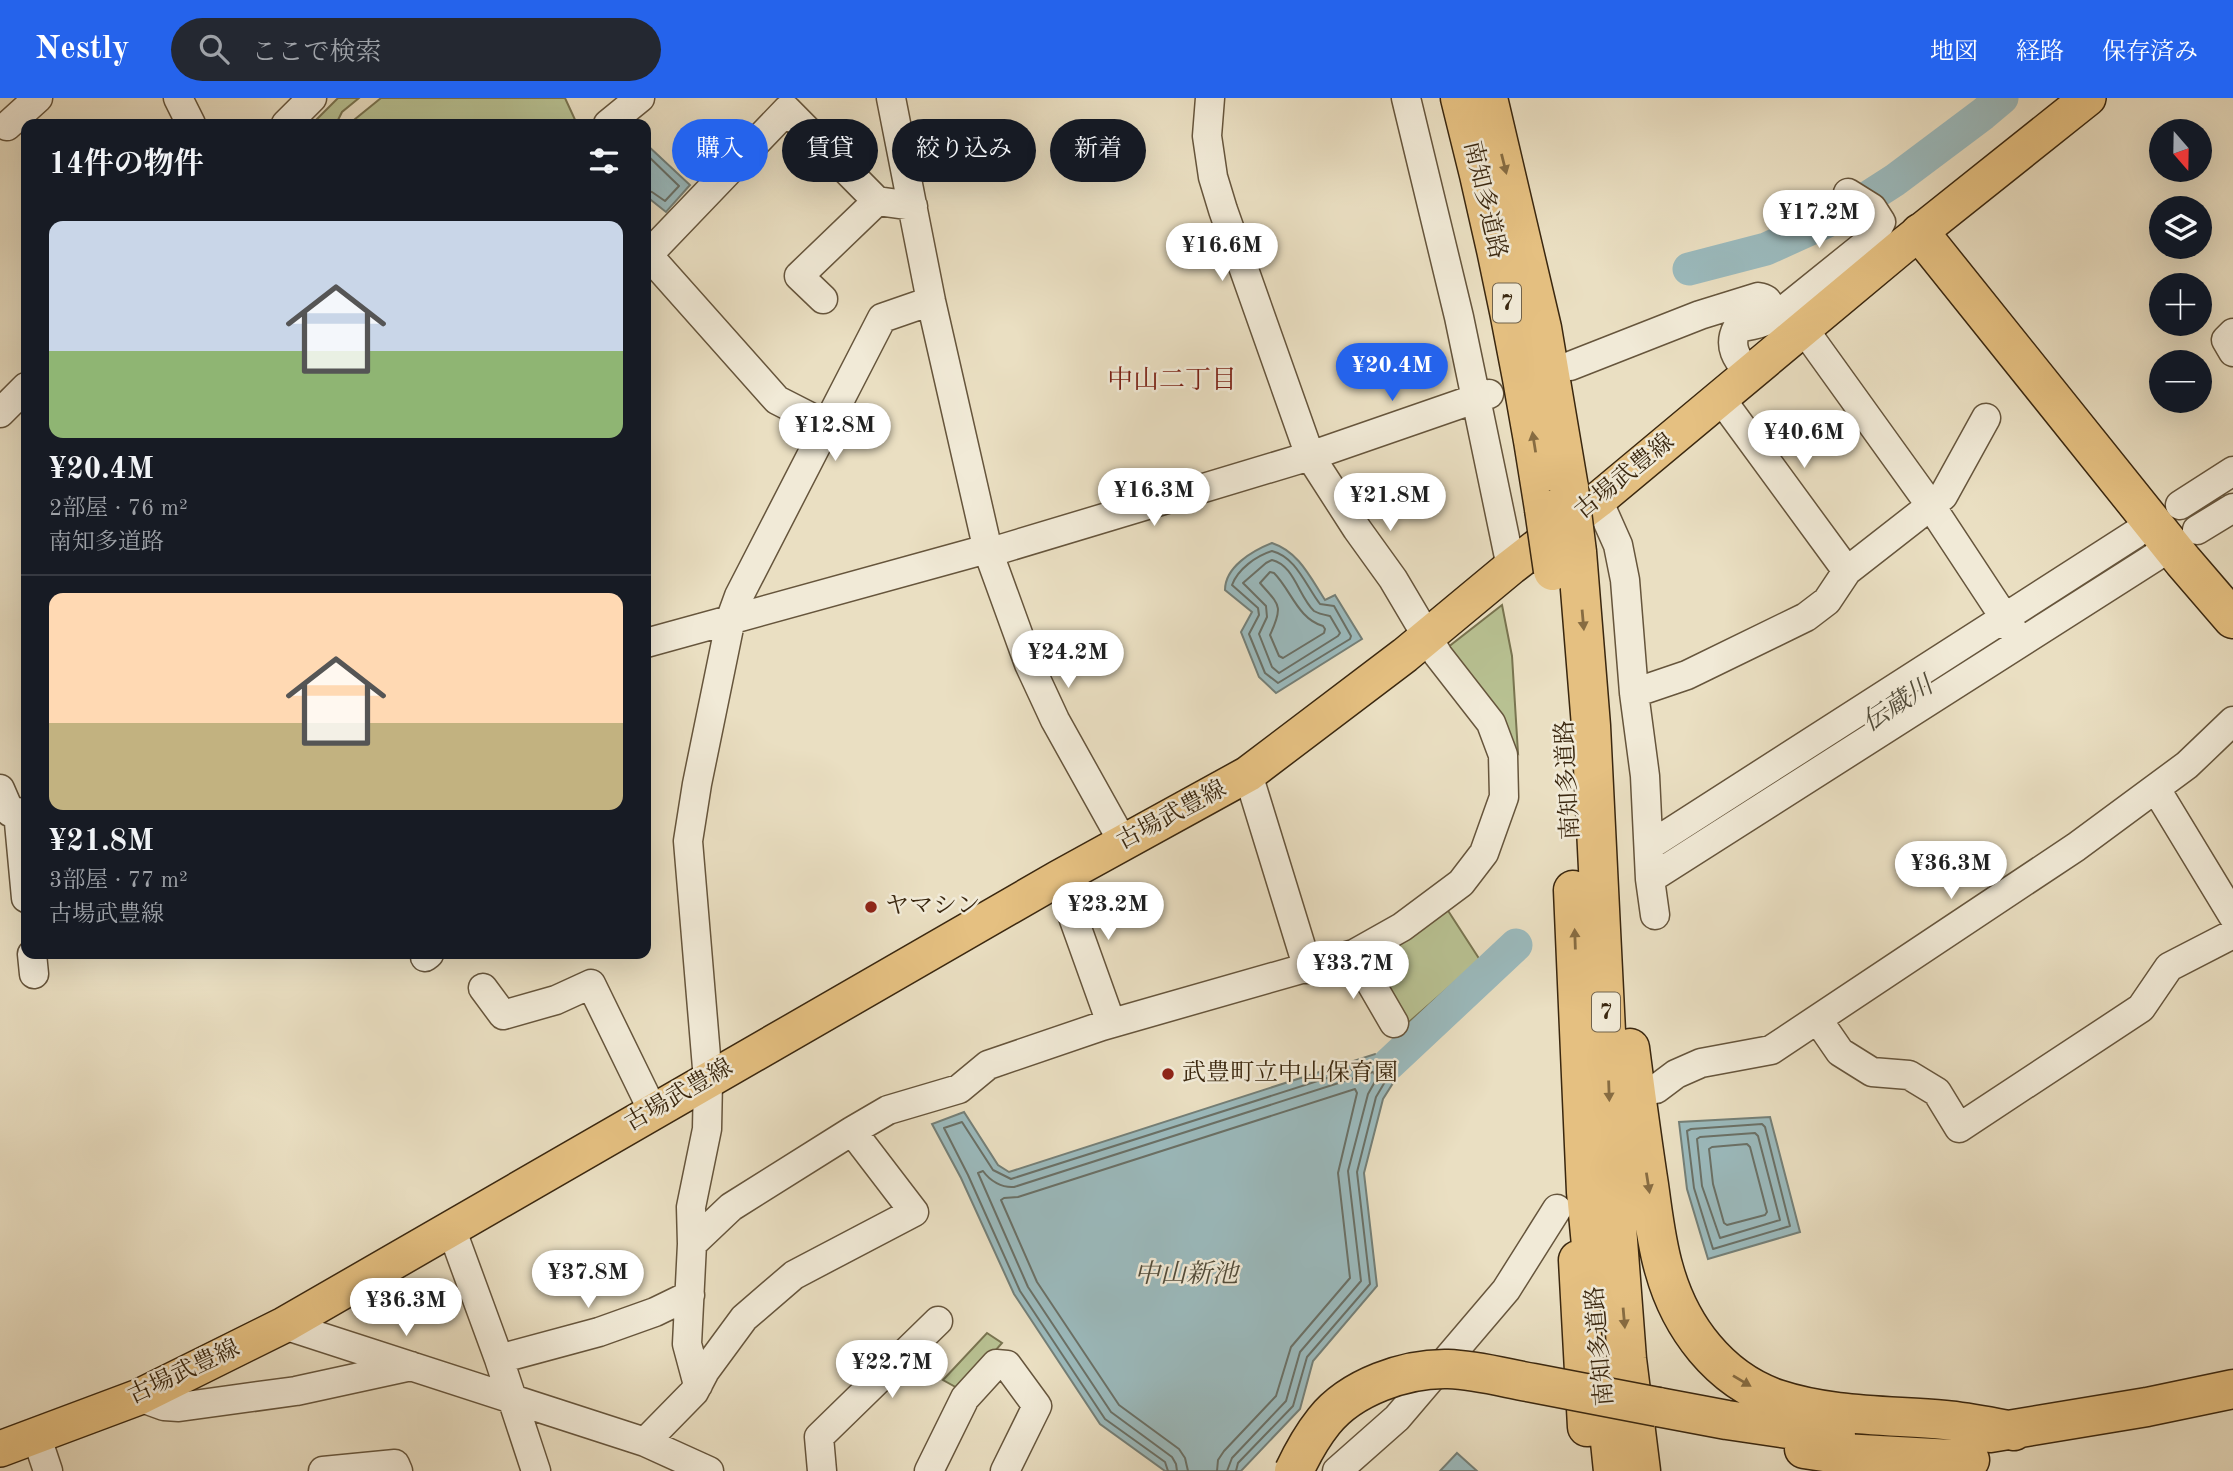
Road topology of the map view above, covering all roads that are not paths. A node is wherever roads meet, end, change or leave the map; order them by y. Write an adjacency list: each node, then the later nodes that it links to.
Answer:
1 (38, 98): 14 (street)
2 (178, 98): 11 (street)
3 (312, 98): 12 (street)
4 (640, 98): 13 (street)
5 (891, 98): 17 (street)
6 (1210, 98): 35 (street)
7 (1406, 98): 30 (street)
8 (1460, 98): 37 (highway, 南知多道路 / 7, one-way to 8)
9 (1488, 98): 37 (highway, 南知多道路 / 7, one-way to 37)
10 (2088, 98): 18 (main road, 古場武豊線)
11 (188, 119)
12 (291, 119)
13 (614, 119)
14 (7, 126)
15 (1848, 193): 23 (street)
16 (877, 201): 17 (street); 19 (street); 21 (street)
17 (913, 206): 22 (street)
18 (1928, 226): 24 (main road, 古場武豊線); 48 (highway); 51 (highway)
19 (651, 252)
20 (651, 260): 34 (street)
21 (823, 299)
22 (931, 301): 34 (street); 43 (street)
23 (1772, 313): 27 (street); 28 (street)
24 (1803, 328): 28 (main road, 古場武豊線); 39 (street)
25 (2233, 333): 26 (street)
26 (2233, 352)
27 (1570, 366)
28 (1749, 374): 31 (main road, 古場武豊線)
29 (21, 392): 32 (street)
30 (1482, 397): 35 (street); 46 (street)
31 (1721, 399): 37 (main road, 古場武豊線); 47 (street)
32 (0, 413)
33 (1986, 418): 39 (street)
34 (826, 425): 49 (street)
35 (1310, 456): 43 (street); 52 (street)
36 (2233, 471): 38 (street)
37 (1570, 499): 45 (highway, 南知多道路 / 7, bridge); 46 (main road, 古場武豊線); 55 (street)
38 (2180, 505)
39 (1931, 506): 47 (street); 50 (street)
40 (2233, 508): 41 (street)
41 (2197, 530)
42 (2135, 534): 50 (street)
43 (988, 551): 49 (street); 61 (street)
44 (2155, 557): 54 (street)
45 (1565, 561): 58 (highway, 南知多道路 / 7, one-way to 58); 71 (highway, 南知多道路 / 7, one-way to 45)
46 (1511, 567): 52 (main road, 古場武豊線)
47 (1847, 571): 55 (street)
48 (2233, 590)
49 (731, 618): 53 (street); 76 (street)
50 (2004, 618): 54 (street); 62 (street)
51 (2233, 619)
52 (1427, 637): 57 (main road, 古場武豊線); 69 (street)
53 (651, 642)
54 (2021, 643): 65 (street)
55 (1634, 693): 62 (street)
56 (2233, 721): 59 (street)
57 (1248, 774): 61 (main road, 古場武豊線); 70 (street)
58 (1594, 776): 94 (highway, one-way to 94); 112 (highway, 南知多道路 / 7, one-way to 112)
59 (2156, 789): 67 (street); 73 (street)
60 (11, 807): 63 (street)
61 (1123, 842): 64 (main road, 古場武豊線)
62 (1649, 846): 65 (street)
63 (21, 868)
64 (1059, 878): 74 (street); 76 (main road, 古場武豊線)
65 (1650, 878): 66 (street)
66 (1655, 915)
67 (2233, 916)
68 (2233, 934): 73 (street)
69 (1354, 954): 70 (street); 75 (street)
70 (1308, 969): 74 (street)
71 (1577, 982): 110 (highway); 111 (highway, 南知多道路 / 7)
72 (483, 988): 78 (street)
73 (1818, 1020): 77 (street)
74 (1111, 1023): 79 (street)
75 (1394, 1023)
76 (708, 1080): 78 (main road, 古場武豊線); 82 (street)
77 (1656, 1089)
78 (653, 1111): 81 (main road, 古場武豊線)
79 (852, 1131): 82 (street); 88 (street)
80 (1557, 1209): 109 (street)
81 (451, 1228): 85 (main road, 古場武豊線); 86 (street)
82 (692, 1244): 83 (street)
83 (690, 1295): 86 (street); 88 (street)
84 (938, 1321): 104 (street)
85 (284, 1325): 87 (street); 90 (main road, 古場武豊線)
86 (499, 1359): 91 (street)
87 (412, 1366): 90 (street); 91 (street)
88 (698, 1385): 96 (street)
89 (2233, 1389): 94 (highway)
90 (139, 1397): 95 (main road, 古場武豊線)
91 (513, 1400): 96 (street); 102 (street)
92 (2233, 1410): 98 (highway)
93 (1657, 1416): 94 (highway); 98 (highway); 107 (highway, bridge); 108 (highway)
94 (2014, 1431)
95 (36, 1435): 97 (main road, 古場武豊線); 99 (street)
96 (645, 1442): 103 (street)
97 (0, 1448)
98 (1952, 1466)
99 (48, 1471)
100 (323, 1471): 101 (street)
101 (398, 1471)
102 (536, 1471)
103 (709, 1471)
104 (822, 1471)
105 (929, 1471): 106 (street)
106 (1004, 1471)
107 (1294, 1471)
108 (1319, 1471)
109 (1337, 1471)
110 (1589, 1471)
111 (1613, 1471)
112 (1641, 1471)

